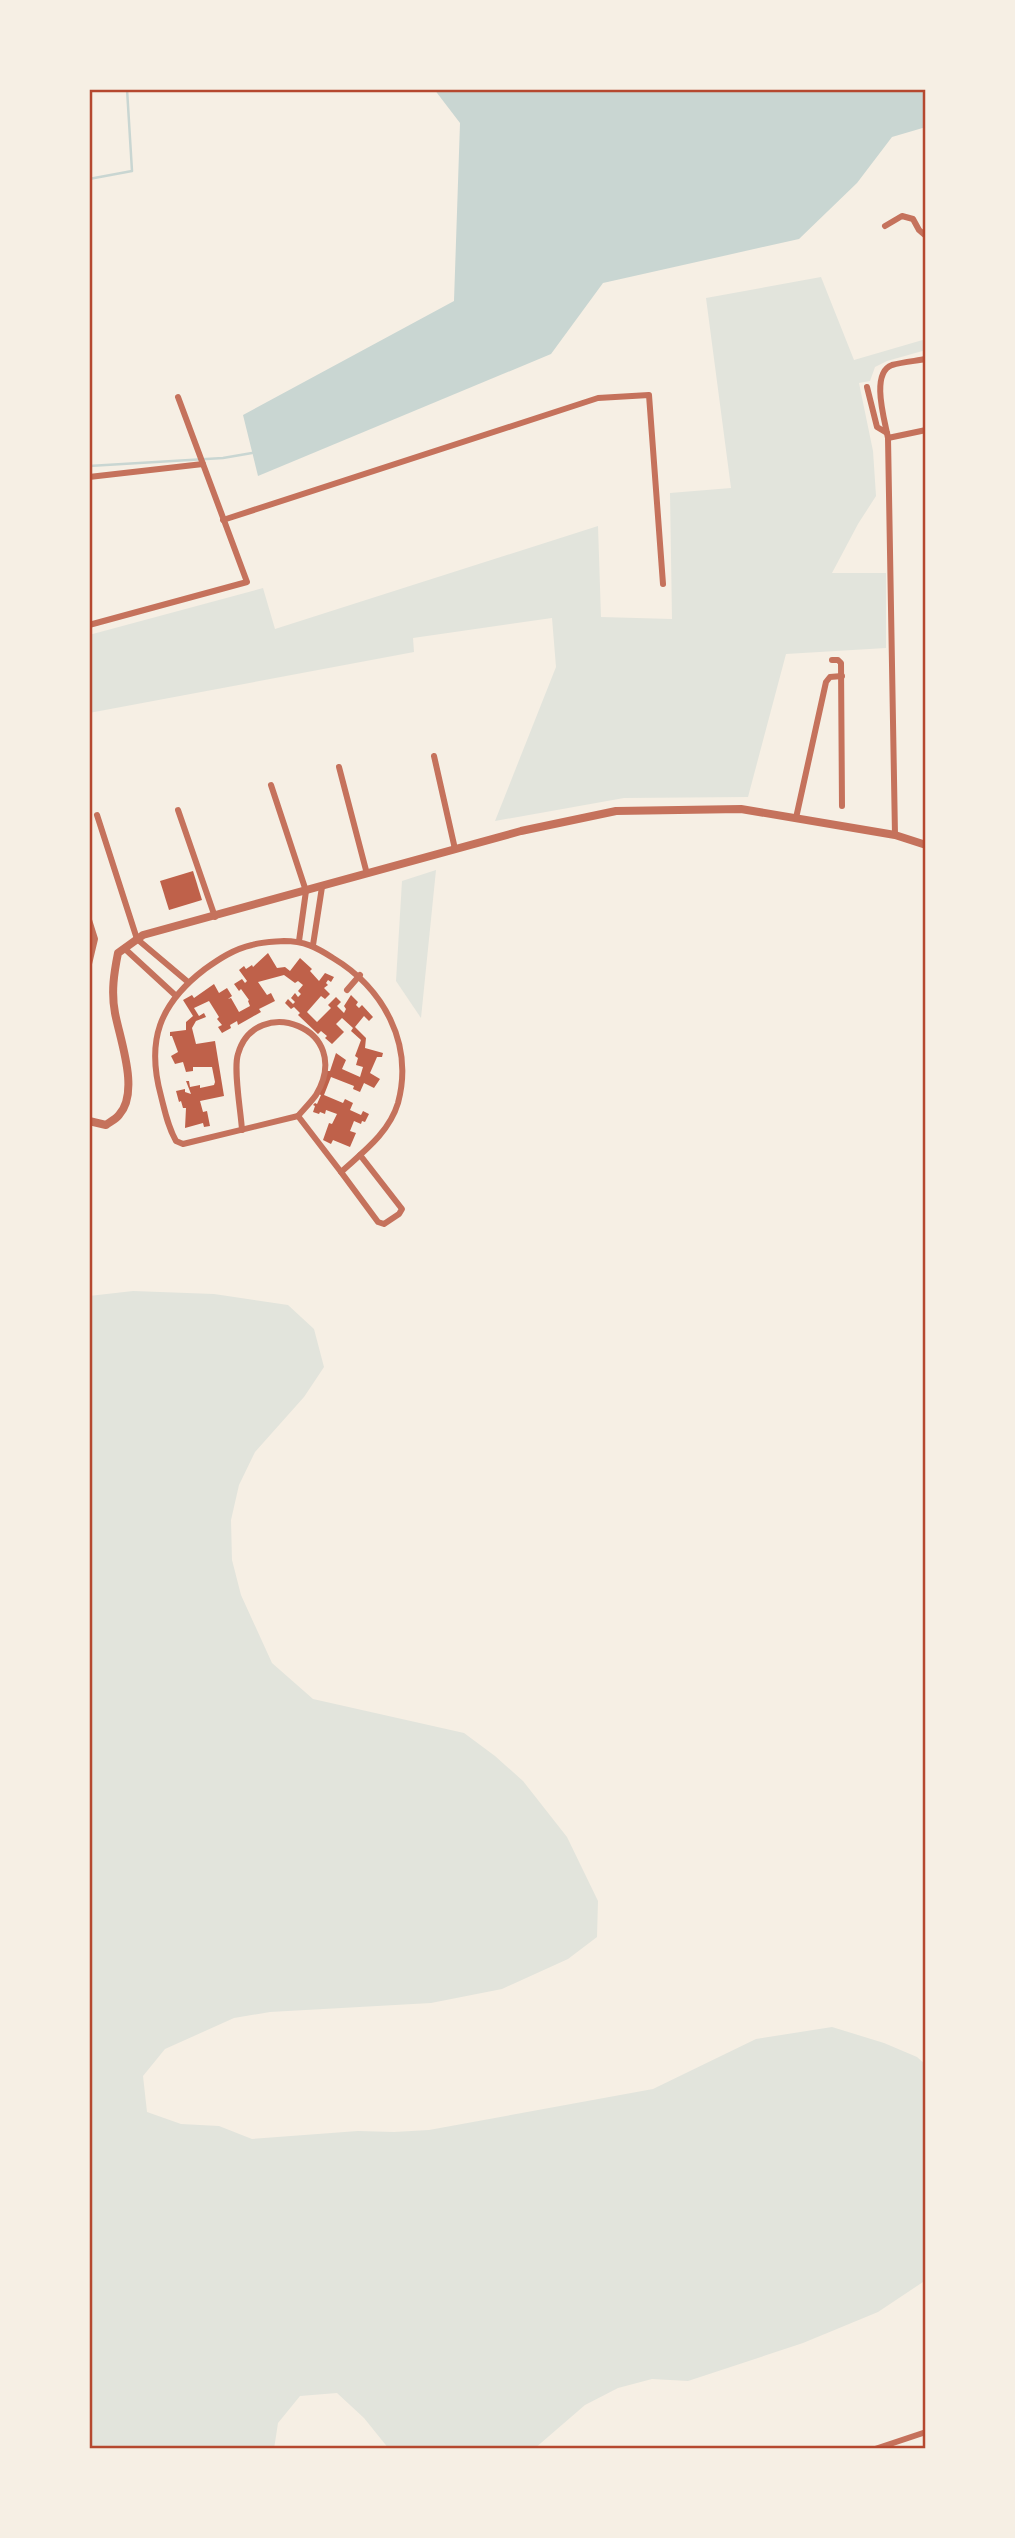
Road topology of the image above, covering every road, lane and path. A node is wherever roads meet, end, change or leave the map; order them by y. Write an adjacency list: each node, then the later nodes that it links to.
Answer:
1 (885, 226): 2 (street)
2 (926, 236)
3 (926, 359): 7 (street)
4 (867, 387): 7 (street)
5 (178, 397): 8 (street)
6 (926, 430): 7 (street)
7 (887, 436): 22 (street)
8 (203, 463): 9 (street); 10 (street)
9 (89, 477)
10 (223, 520): 11 (street); 12 (street)
11 (663, 584)
12 (89, 625)
13 (832, 660): 14 (street)
14 (842, 676): 18 (street); 21 (street)
15 (434, 756): 24 (street)
16 (339, 767): 25 (street)
17 (271, 785): 27 (street)
18 (842, 806)
19 (178, 810): 28 (street)
20 (97, 815): 30 (street)
21 (796, 818): 22 (street); 24 (street)
22 (895, 835): 23 (street)
23 (926, 844)
24 (456, 849): 25 (street)
25 (367, 874): 26 (street)
26 (322, 887): 27 (street); 32 (street)
27 (306, 891): 28 (street); 31 (street)
28 (215, 917): 30 (street)
29 (89, 920): 34 (street)
30 (137, 939): 33 (street); 36 (street)
31 (299, 941): 32 (street); 36 (street)
32 (313, 945): 35 (street)
33 (124, 948): 38 (street); 40 (street)
34 (89, 964)
35 (360, 975): 37 (street); 42 (street)
36 (188, 982): 38 (street)
37 (347, 990)
38 (175, 995): 41 (street)
39 (298, 1116): 41 (street); 41 (street); 43 (street)
40 (89, 1121)
41 (242, 1130)
42 (360, 1155): 43 (street); 43 (street)
43 (341, 1172)
44 (926, 2432): 45 (street)
45 (875, 2449)

